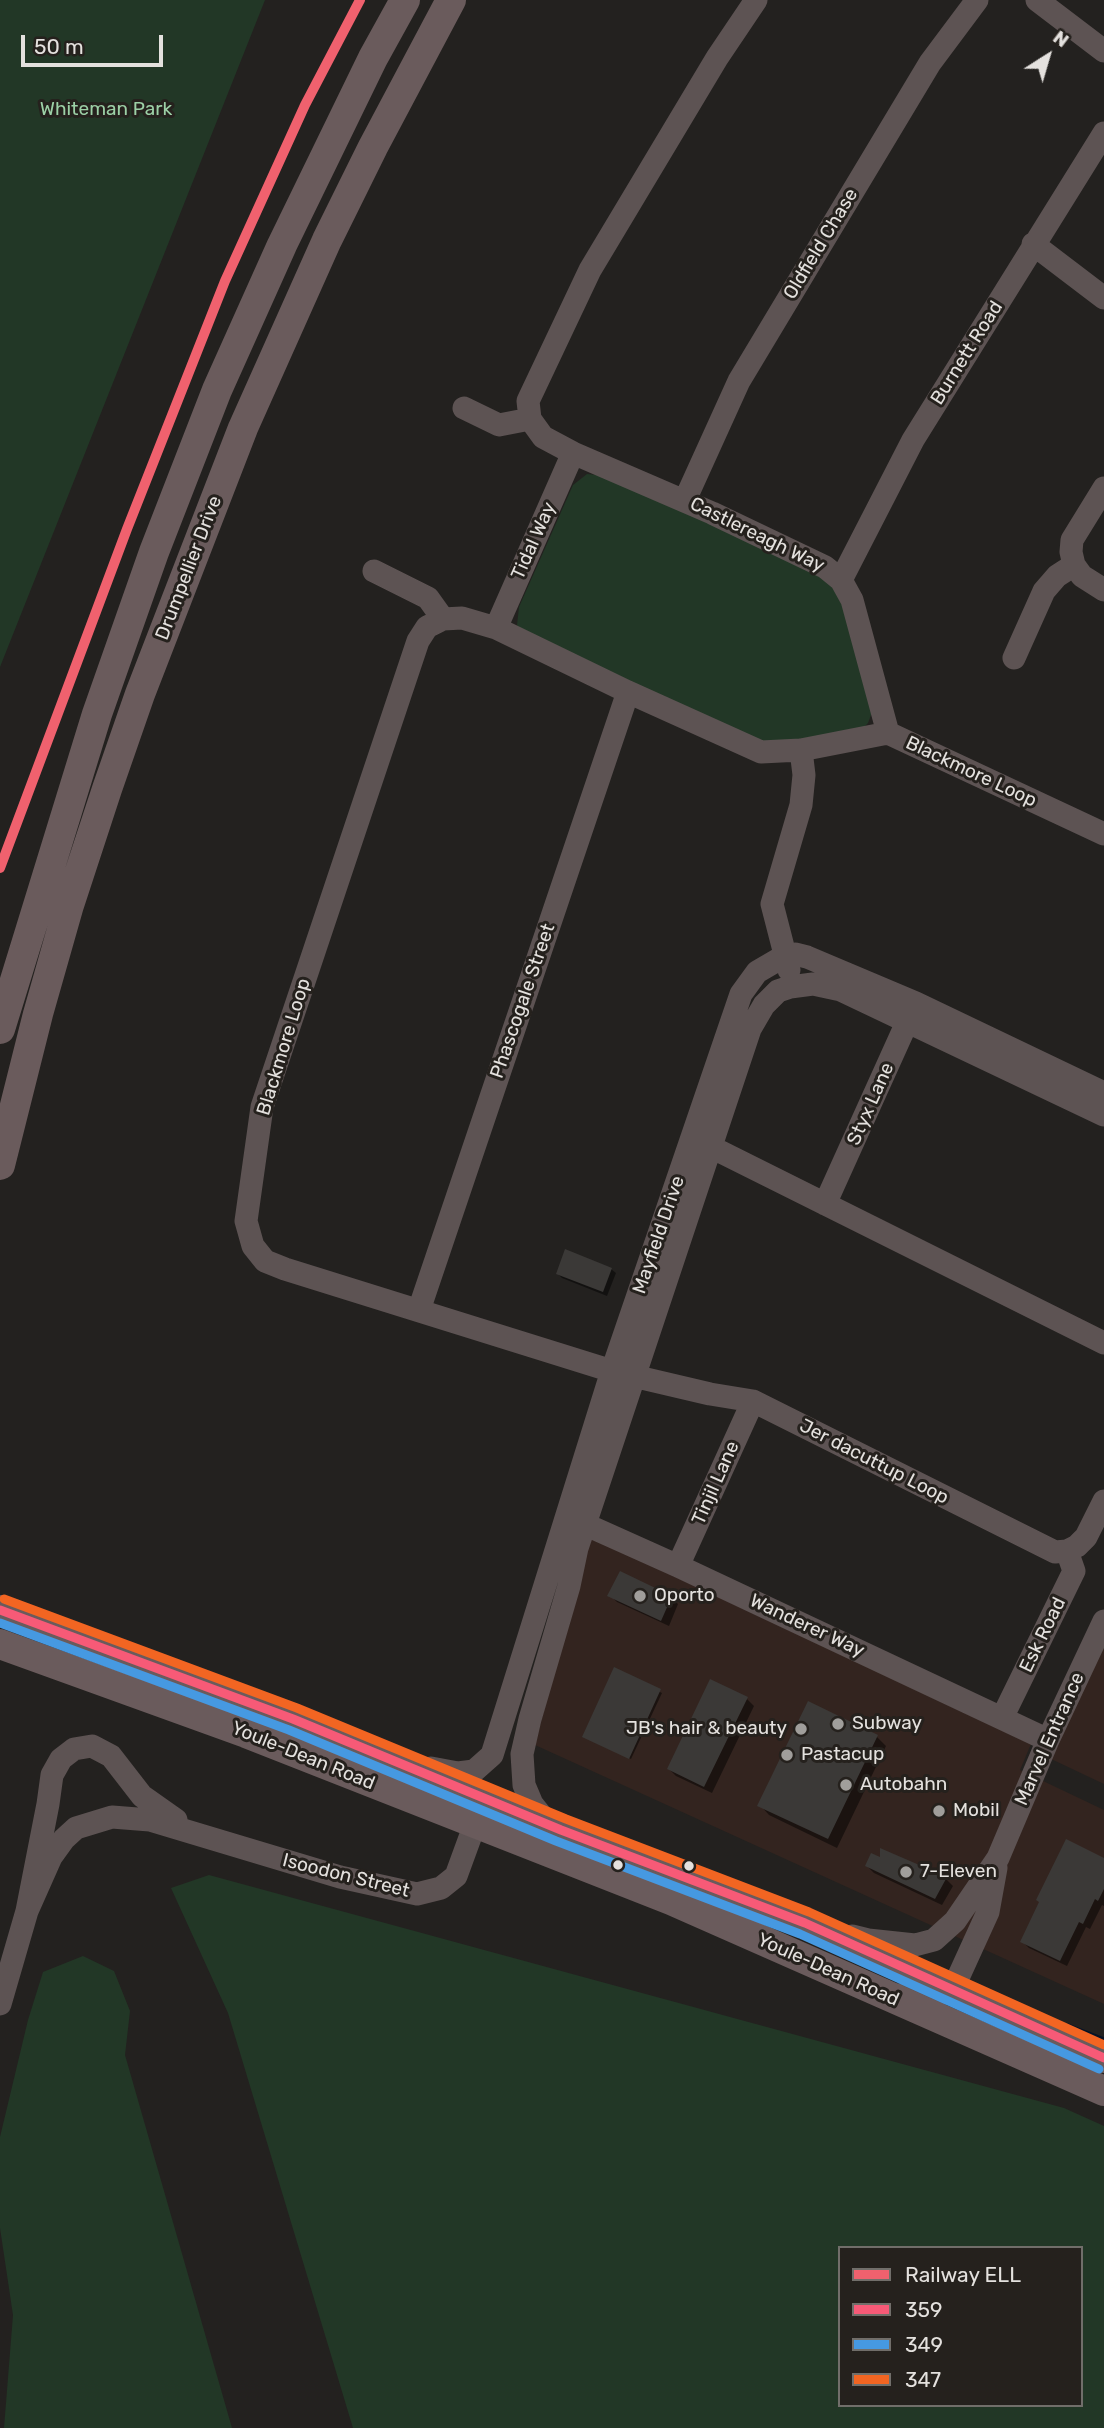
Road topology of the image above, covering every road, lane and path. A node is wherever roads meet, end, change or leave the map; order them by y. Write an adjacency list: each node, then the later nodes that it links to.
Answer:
1 (405, 0): 29 (main road, Drumpellier Drive)
2 (451, 0): 33 (main road, Drumpellier Drive)
3 (757, 0): 11 (street)
4 (977, 0): 14 (street, Oldfield Chase)
5 (1037, 0): 6 (street)
6 (1104, 51)
7 (1104, 133): 8 (street, Burnett Road)
8 (1033, 244): 9 (street); 17 (street, Burnett Road)
9 (1104, 298)
10 (464, 408): 11 (street)
11 (530, 419): 12 (street, Castlereagh Way)
12 (573, 453): 14 (street, Castlereagh Way); 20 (street, Tidal Way)
13 (1104, 488): 15 (street)
14 (685, 500): 17 (street, Castlereagh Way)
15 (1074, 565): 18 (street); 21 (street)
16 (374, 571): 19 (street)
17 (841, 580): 23 (street, Castlereagh Way)
18 (1104, 590)
19 (443, 619): 20 (street, Blackmore Loop); 35 (street, Blackmore Loop)
20 (496, 628): 22 (street, Blackmore Loop)
21 (1014, 658)
22 (628, 692): 24 (street, Blackmore Loop); 35 (street, Phascogale Street)
23 (888, 733): 24 (street, Blackmore Loop); 25 (street, Blackmore Loop)
24 (801, 750): 26 (street)
25 (1104, 834)
26 (785, 957): 27 (street); 28 (street); 32 (street, Mayfield Drive)
27 (794, 986): 28 (street); 32 (street, Mayfield Drive)
28 (912, 1012): 30 (street); 31 (street); 34 (street, Styx Lane)
29 (0, 1029)
30 (1104, 1093)
31 (1104, 1115)
32 (702, 1143): 34 (street); 37 (street, Mayfield Drive)
33 (0, 1165)
34 (825, 1204): 36 (street)
35 (419, 1310): 37 (street, Blackmore Loop)
36 (1104, 1343)
37 (623, 1373): 38 (street, Jer dacuttup Loop); 40 (street, Mayfield Drive)
38 (753, 1401): 41 (street, Jer dacuttup Loop); 42 (street, Tinjil Lane)
39 (1104, 1501): 41 (street)
40 (575, 1520): 42 (street, Wanderer Way); 48 (street, Mayfield Drive); 50 (street, Mayfield Drive)
41 (1067, 1551): 46 (street, Esk Road)
42 (678, 1566): 46 (street, Wanderer Way)
43 (0, 1609): 48 (main road, Youle-Dean Road)
44 (1104, 1620): 47 (street, Marvel Entrance)
45 (0, 1644): 51 (main road, Youle-Dean Road)
46 (1002, 1718): 47 (street, Wanderer Way)
47 (1048, 1740): 53 (street, Marvel Entrance)
48 (382, 1755): 49 (main road, Youle-Dean Road)
49 (439, 1780): 50 (main road, Youle-Dean Road); 51 (street)
50 (548, 1824): 56 (main road, Youle-Dean Road)
51 (475, 1825): 52 (street, Isoodon Street); 58 (main road, Youle-Dean Road)
52 (220, 1842): 54 (street, Isoodon Street); 54 (street, Isoodon Street)
53 (998, 1858): 55 (street, Marvel Entrance); 57 (street, Marvel Entrance)
54 (27, 1911): 59 (street, Isoodon Street)
55 (954, 1921): 56 (street, Marvel Entrance); 57 (street, Marvel Entrance)
56 (805, 1923): 57 (main road, Youle-Dean Road)
57 (936, 1989): 58 (street); 60 (street); 61 (main road, Youle-Dean Road)
58 (876, 1991): 60 (main road, Youle-Dean Road)
59 (0, 2004)
60 (969, 2032): 62 (main road, Youle-Dean Road)
61 (1104, 2058)
62 (1104, 2091)

